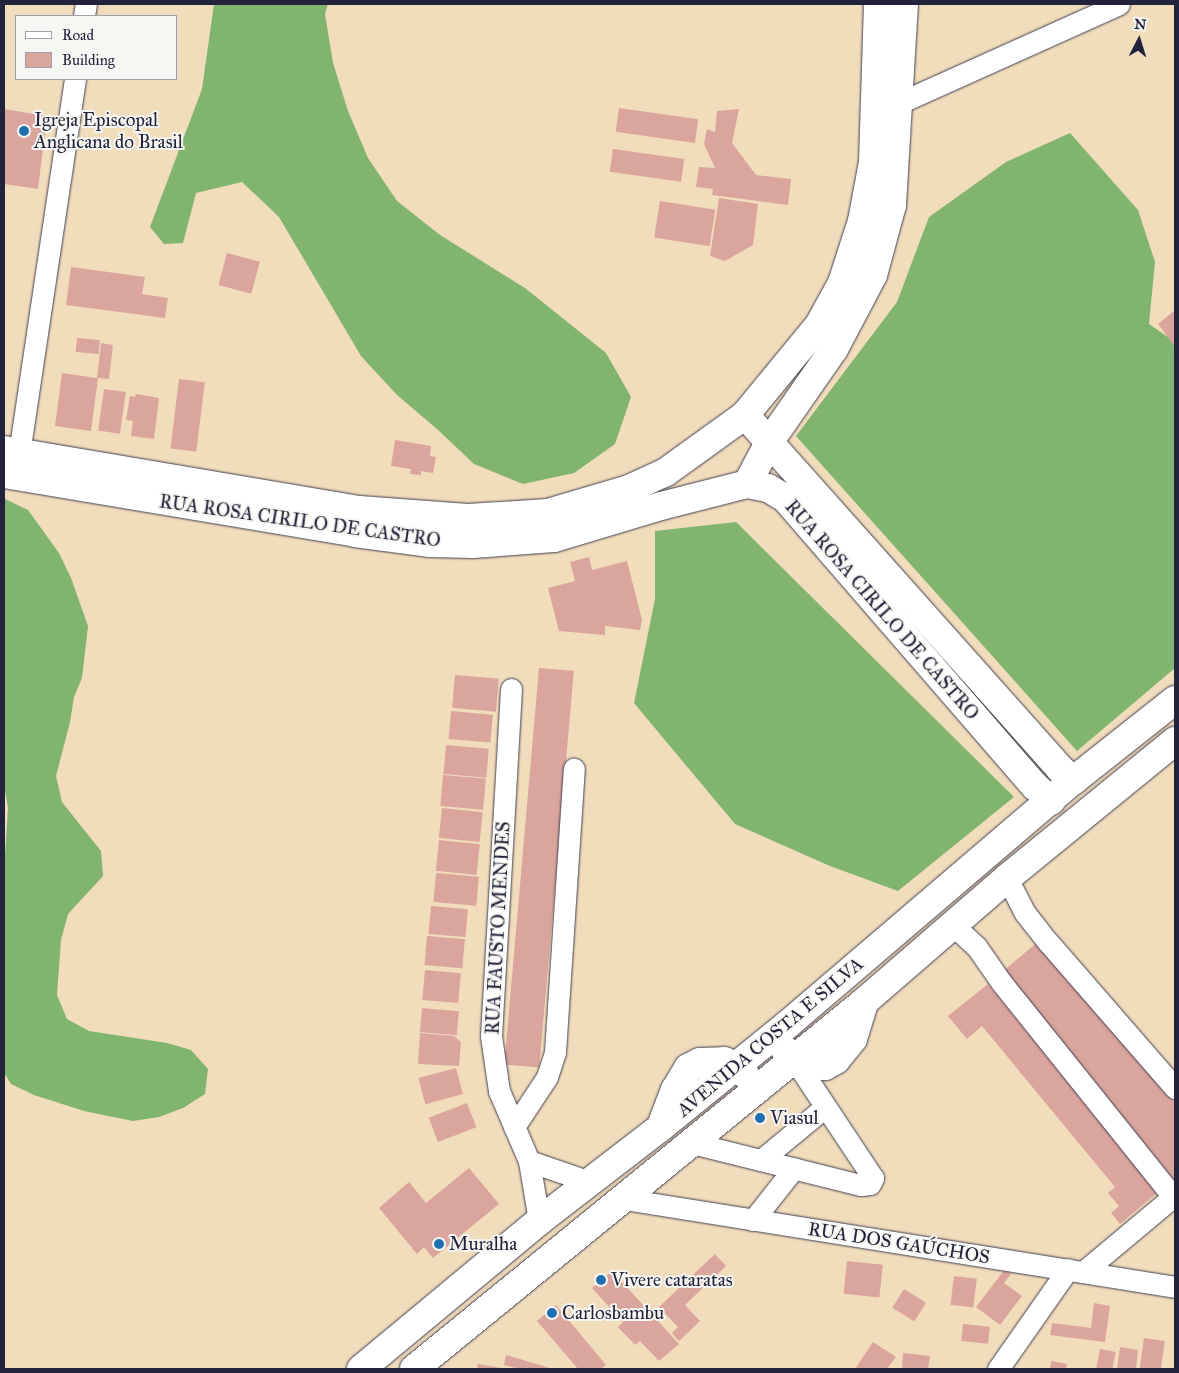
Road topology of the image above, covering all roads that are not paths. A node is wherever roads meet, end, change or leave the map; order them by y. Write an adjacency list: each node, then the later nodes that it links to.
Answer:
1 (878, 4): 7 (main road)
2 (904, 4): 6 (main road)
3 (1120, 4): 4 (street)
4 (1092, 9): 6 (street)
5 (75, 80): 9 (street)
6 (900, 103): 8 (main road)
7 (745, 415): 8 (main road); 11 (main road)
8 (770, 441): 10 (main road); 16 (main road)
9 (11, 463): 11 (main road)
10 (747, 484): 11 (main road, RUA ROSA CIRILO DE CASTRO); 17 (main road, RUA ROSA CIRILO DE CASTRO)
11 (551, 526)
12 (510, 690): 28 (street, RUA FAUSTO MENDES)
13 (1175, 700): 16 (main road, AVENIDA COSTA E SILVA)
14 (1175, 741): 18 (main road, AVENIDA COSTA E SILVA)
15 (574, 770): 28 (street)
16 (1074, 780): 17 (main road, AVENIDA COSTA E SILVA)
17 (1051, 800): 21 (main road, AVENIDA COSTA E SILVA)
18 (1007, 878): 19 (main road, AVENIDA COSTA E SILVA); 25 (street)
19 (952, 924): 20 (main road, AVENIDA COSTA E SILVA); 34 (street)
20 (864, 1002): 22 (main road, AVENIDA COSTA E SILVA); 23 (main road)
21 (788, 1024): 22 (main road); 24 (main road, AVENIDA COSTA E SILVA)
22 (794, 1059): 23 (main road); 26 (main road, AVENIDA COSTA E SILVA); 27 (street)
23 (836, 1060): 27 (street)
24 (736, 1066): 26 (main road); 33 (main road, AVENIDA COSTA E SILVA)
25 (1175, 1088)
26 (748, 1097): 29 (main road, AVENIDA COSTA E SILVA)
27 (823, 1103): 30 (street); 32 (street)
28 (514, 1127): 31 (street, RUA FAUSTO MENDES)
29 (692, 1143): 30 (street); 35 (main road, AVENIDA COSTA E SILVA)
30 (761, 1160): 32 (street)
31 (529, 1161): 33 (street); 37 (street, RUA FAUSTO MENDES)
32 (794, 1168): 36 (street)
33 (590, 1182): 37 (main road, AVENIDA COSTA E SILVA)
34 (1174, 1196): 38 (street)
35 (624, 1199): 36 (street, RUA DOS GAÚCHOS); 41 (main road, AVENIDA COSTA E SILVA)
36 (753, 1220): 38 (street, RUA DOS GAÚCHOS)
37 (539, 1221): 40 (main road, AVENIDA COSTA E SILVA)
38 (1076, 1271): 39 (street, RUA DOS GAÚCHOS); 42 (street)
39 (1175, 1287)
40 (361, 1369)
41 (414, 1369)
42 (998, 1369)

